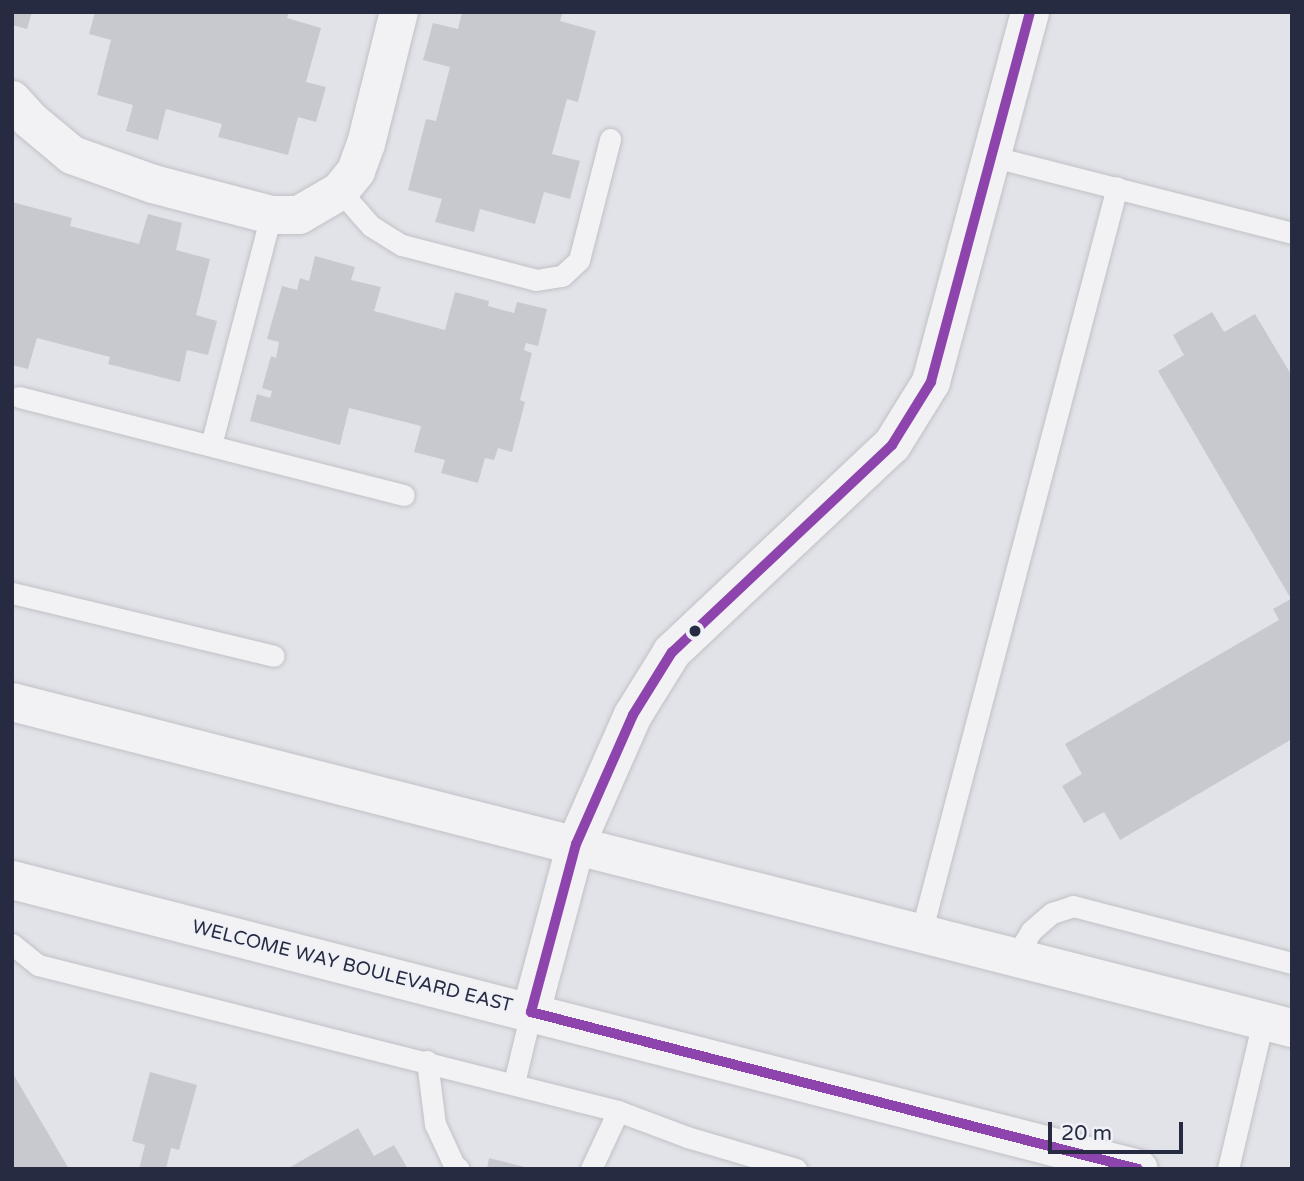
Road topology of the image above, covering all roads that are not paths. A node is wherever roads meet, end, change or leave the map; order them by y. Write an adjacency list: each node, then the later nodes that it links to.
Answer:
1 (399, 12): 7 (street)
2 (1030, 12): 5 (street)
3 (12, 100): 8 (street)
4 (610, 139): 7 (lane)
5 (990, 156): 6 (lane); 16 (street)
6 (1117, 187): 9 (lane); 18 (lane)
7 (340, 191): 8 (street)
8 (271, 215): 11 (lane)
9 (1292, 233)
10 (19, 397): 11 (lane)
11 (211, 445): 12 (lane)
12 (404, 495)
13 (12, 593): 14 (lane)
14 (274, 656)
15 (12, 702): 16 (street)
16 (576, 844): 18 (street); 22 (street)
17 (12, 880): 22 (street, WELCOME WAY BOULEVARD EAST)
18 (921, 933): 20 (street)
19 (12, 944): 24 (lane)
20 (1015, 957): 21 (lane); 23 (street)
21 (1292, 963)
22 (531, 1012): 25 (lane); 30 (street, WELCOME WAY BOULEVARD EAST)
23 (1277, 1025): 31 (lane)
24 (427, 1060): 25 (lane); 27 (lane)
25 (514, 1083): 26 (lane)
26 (618, 1111): 28 (lane); 29 (lane)
27 (459, 1169)
28 (591, 1169)
29 (796, 1169)
30 (1139, 1169)
31 (1228, 1169)

